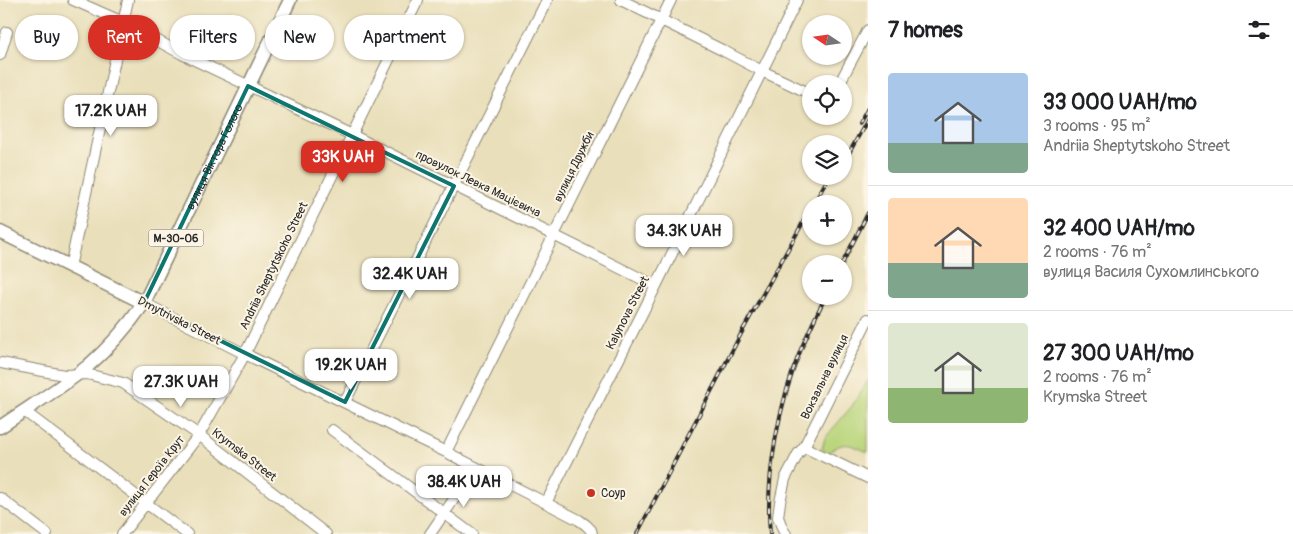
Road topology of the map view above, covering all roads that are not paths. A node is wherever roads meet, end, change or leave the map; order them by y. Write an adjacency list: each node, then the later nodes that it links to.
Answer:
1 (73, 0): 9 (street, провулок Левка Мацієвича)
2 (128, 0): 10 (street)
3 (290, 0): 19 (main road, вулиця Віктора Голого / М-30-06)
4 (418, 0): 21 (street, Andriia Sheptytskoho Street)
5 (548, 0): 22 (street)
6 (621, 0): 11 (street)
7 (671, 0): 11 (street, вулиця Дружби)
8 (797, 0): 17 (street, Kalynova Street)
9 (107, 15)
10 (125, 15)
11 (661, 20): 17 (street); 24 (street, вулиця Дружби)
12 (868, 30): 18 (street)
13 (7, 32): 15 (street)
14 (160, 42): 19 (street, провулок Левка Мацієвича)
15 (0, 55)
16 (115, 60): 25 (street)
17 (762, 71): 20 (street); 26 (street, Kalynova Street)
18 (844, 75)
19 (248, 86): 21 (street, провулок Левка Мацієвича); 27 (main road, вулиця Віктора Голого / М-30-06)
20 (802, 90)
21 (352, 135): 22 (street, провулок Левка Мацієвича); 29 (street, Andriia Sheptytskoho Street)
22 (454, 186): 24 (street, провулок Левка Мацієвича); 32 (street)
23 (0, 232): 25 (main road, Dmytrivska Street)
24 (554, 235): 26 (street, провулок Левка Мацієвича); 38 (street, вулиця Дружби)
25 (70, 267): 27 (main road, Dmytrivska Street)
26 (656, 286): 42 (street, Kalynova Street)
27 (144, 303): 29 (street, Dmytrivska Street); 31 (main road, вулиця Віктора Голого / М-30-06)
28 (868, 319): 37 (street, Вокзальна вулиця)
29 (245, 354): 32 (street, Dmytrivska Street); 36 (street, вулиця Героїв Крут)
30 (1, 363): 31 (street, Krymska Street)
31 (78, 374): 33 (main road, вулиця Віктора Голого / М-30-06); 36 (street, Krymska Street)
32 (345, 402): 38 (street, Dmytrivska Street)
33 (24, 411): 34 (main road, вулиця Віктора Голого / М-30-06); 43 (street)
34 (0, 427)
35 (332, 430): 44 (street)
36 (199, 435): 43 (street, вулиця Героїв Крут); 48 (street, Krymska Street)
37 (804, 447): 40 (street); 52 (street, Вокзальна вулиця)
38 (446, 452): 39 (street, Dmytrivska Street)
39 (476, 467): 42 (street, Dmytrivska Street); 44 (street)
40 (868, 478)
41 (0, 498): 45 (street)
42 (546, 502): 51 (street, Dmytrivska Street)
43 (146, 504): 46 (street, вулиця Героїв Крут); 47 (street)
44 (444, 514): 49 (street); 50 (street)
45 (47, 534)
46 (122, 534)
47 (186, 534)
48 (326, 534)
49 (430, 534)
50 (472, 534)
51 (592, 534)
52 (786, 534)

